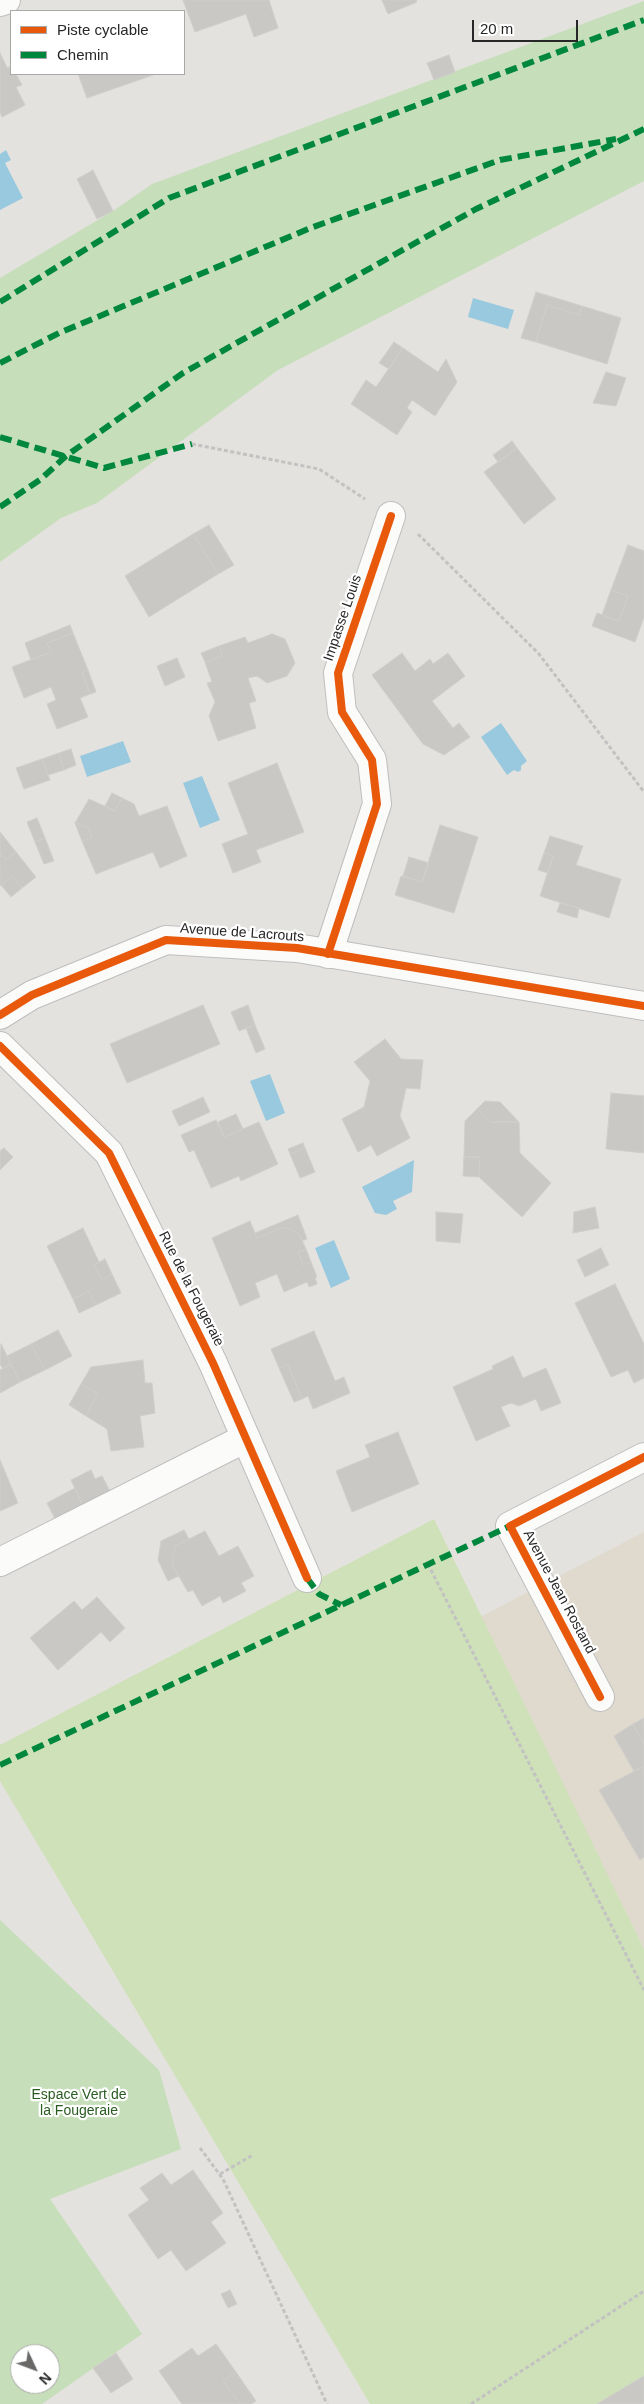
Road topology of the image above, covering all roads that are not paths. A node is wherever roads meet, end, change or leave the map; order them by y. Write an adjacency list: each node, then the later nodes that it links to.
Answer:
1 (6, 0): 2 (street)
2 (0, 2)
3 (392, 516): 4 (street, Impasse Louis)
4 (328, 954): 5 (street, Avenue de Lacrouts); 6 (street, Avenue de Lacrouts)
5 (644, 1006)
6 (0, 1015)
7 (0, 1046): 8 (street, Rue de la Fougeraie)
8 (246, 1438): 10 (street); 11 (street, Rue de la Fougeraie)
9 (644, 1457): 12 (street, Avenue Jean Rostand)
10 (0, 1562)
11 (307, 1578)
12 (600, 1697)

